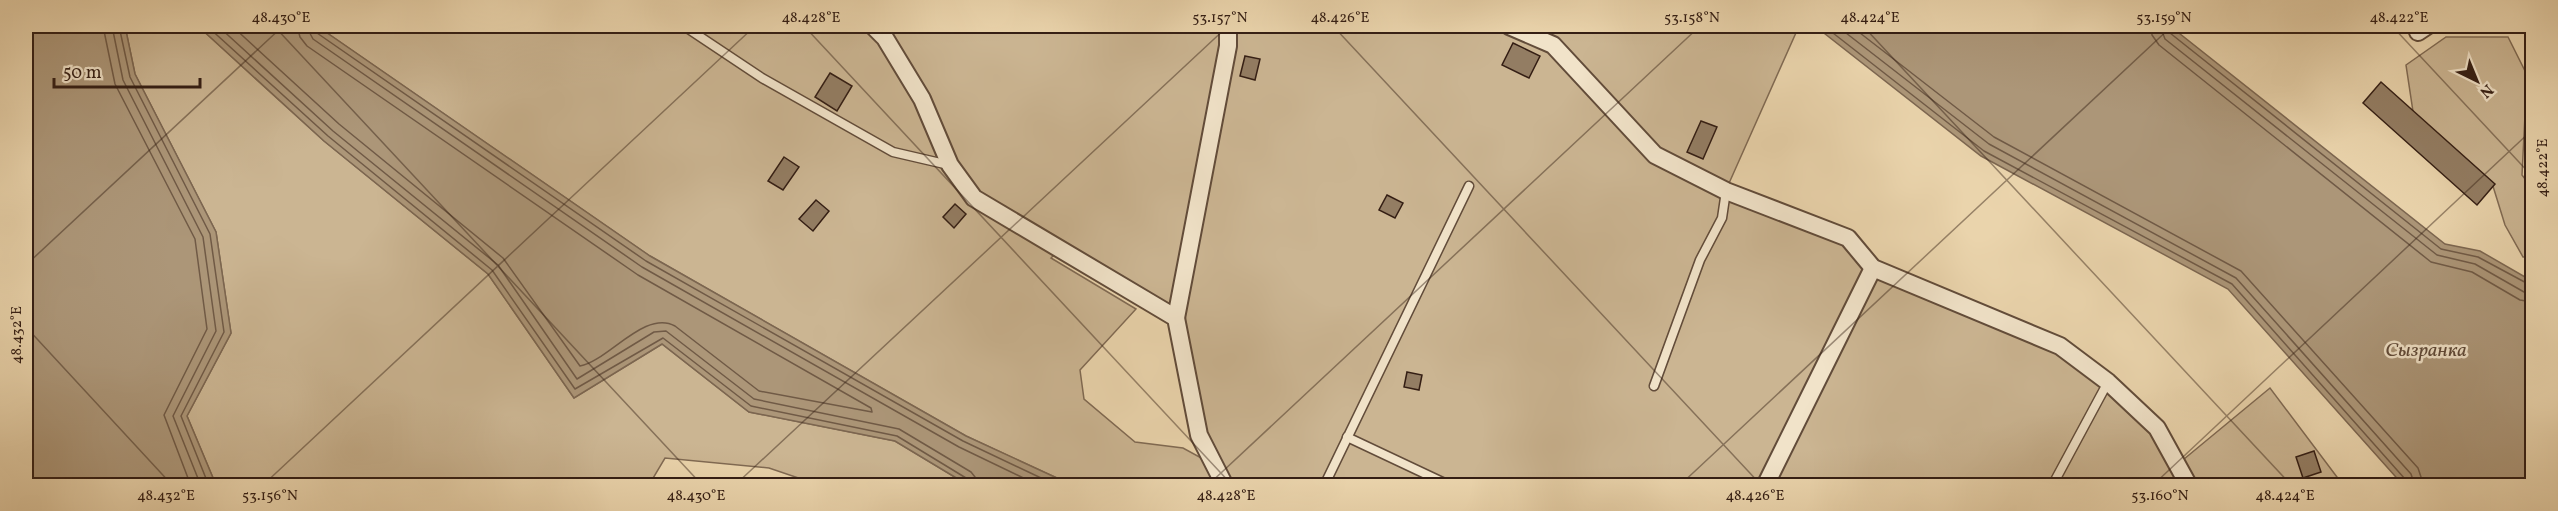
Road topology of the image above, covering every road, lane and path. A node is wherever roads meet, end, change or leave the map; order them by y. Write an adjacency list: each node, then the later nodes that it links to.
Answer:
1 (684, 26): 5 (lane)
2 (873, 26): 5 (street)
3 (1228, 26): 9 (street)
4 (1509, 26): 7 (street)
5 (950, 165): 9 (street)
6 (1469, 186): 12 (lane)
7 (1726, 191): 8 (street); 11 (lane)
8 (1873, 268): 10 (street); 16 (street)
9 (1176, 318): 13 (street)
10 (2108, 382): 17 (lane); 18 (street)
11 (1654, 386)
12 (1347, 437): 14 (lane); 15 (lane)
13 (1225, 486)
14 (1324, 486)
15 (1451, 486)
16 (1765, 486)
17 (2052, 486)
18 (2189, 486)

